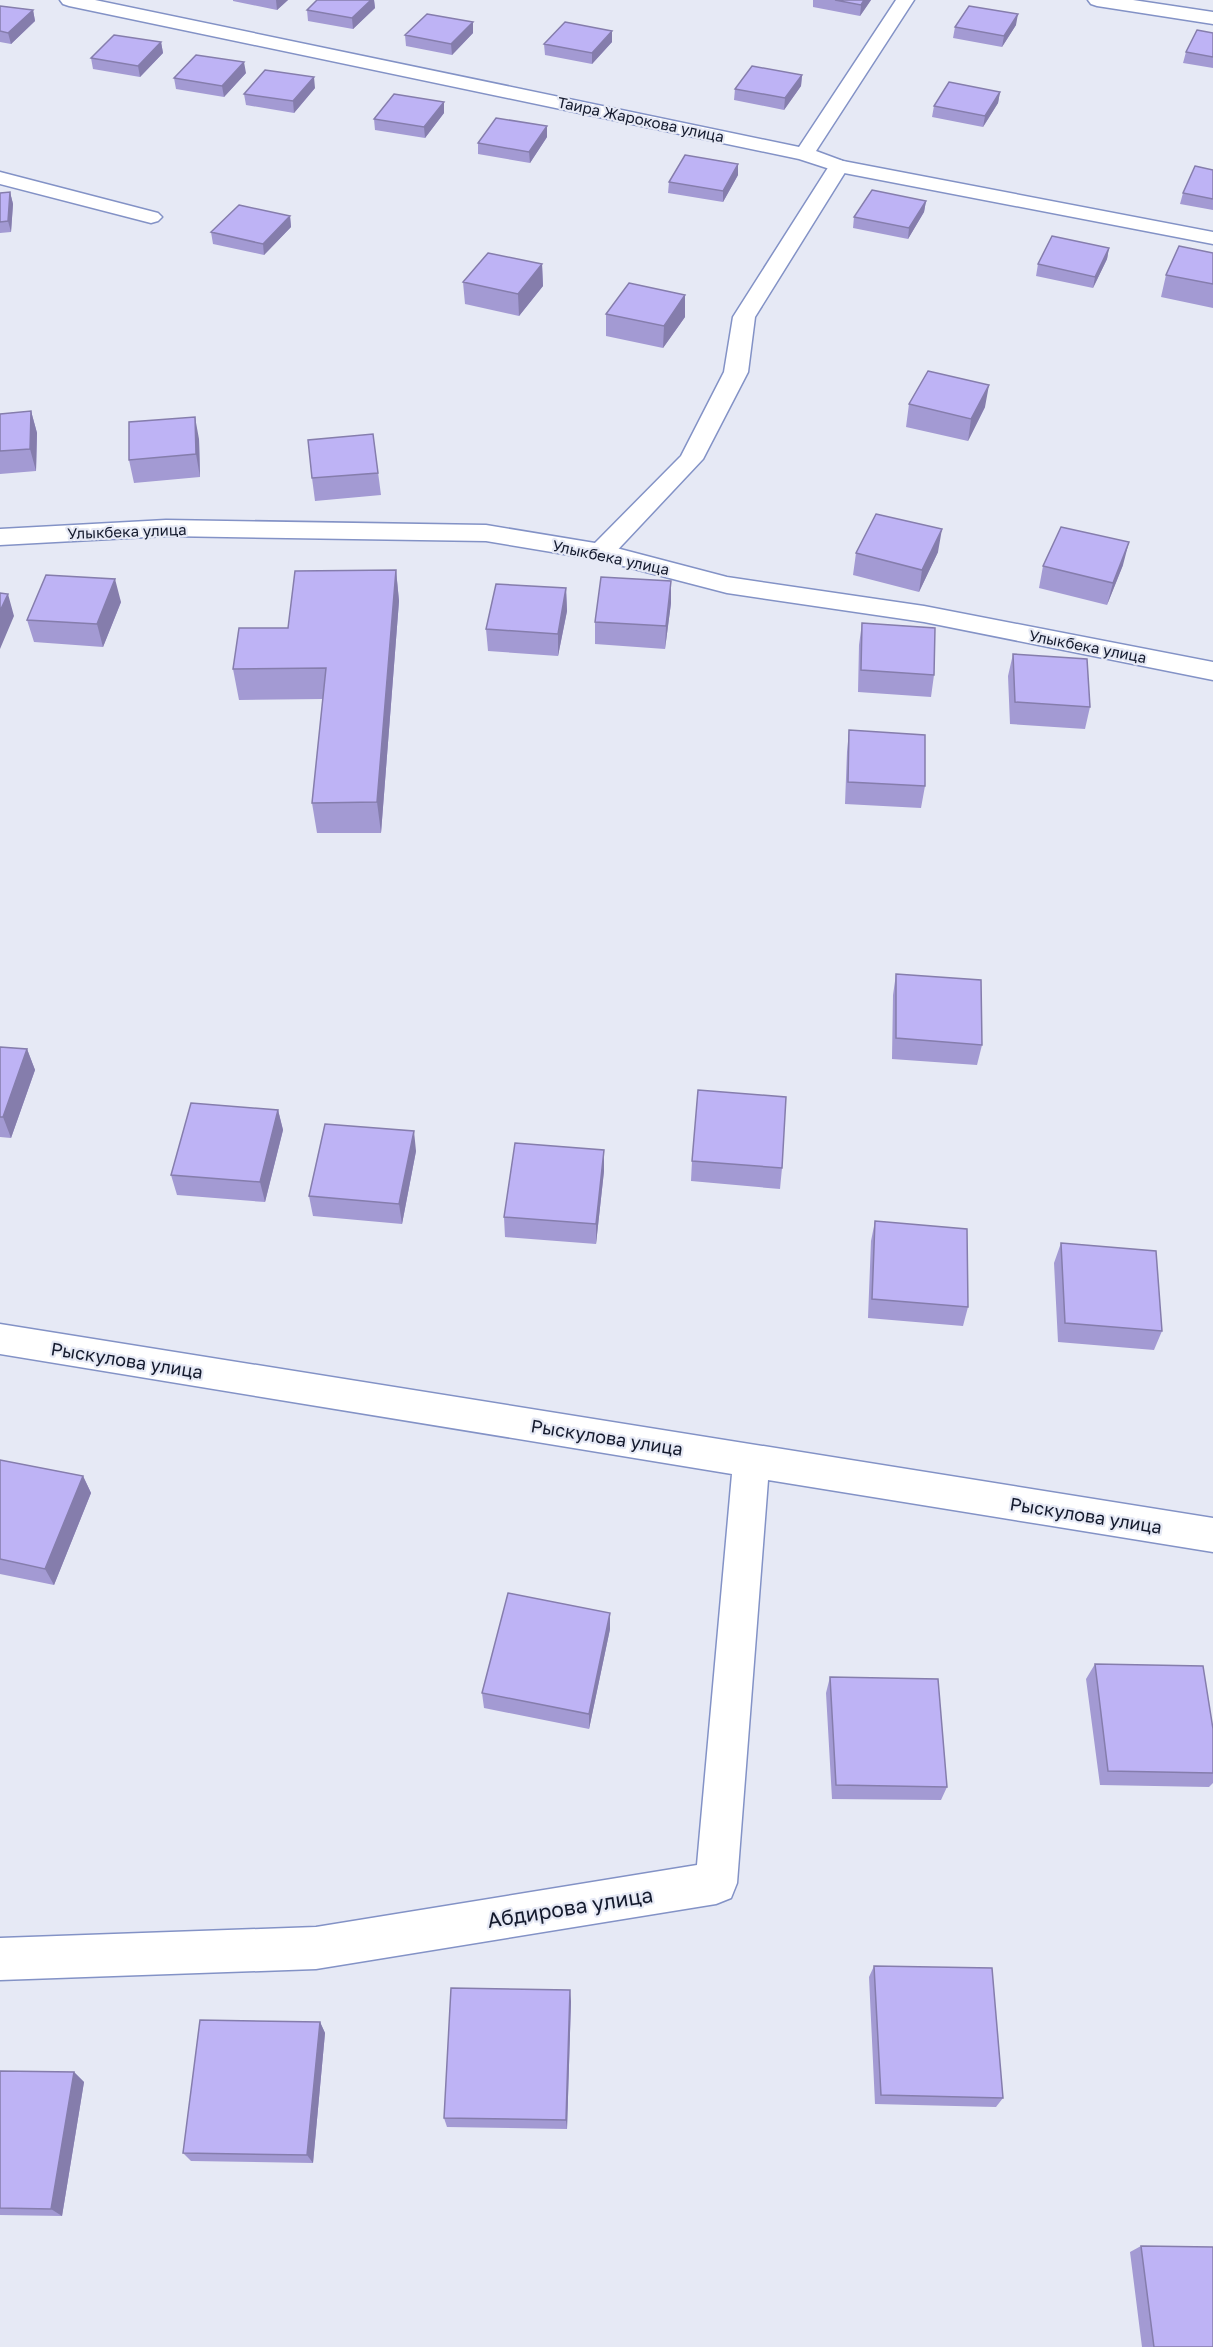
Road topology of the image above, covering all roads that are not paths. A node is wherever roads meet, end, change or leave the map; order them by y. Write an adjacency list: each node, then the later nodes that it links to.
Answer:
1 (69, 0): 5 (street, Таира Жарокова улица)
2 (905, 0): 5 (street)
3 (1096, 0): 4 (street)
4 (1213, 18)
5 (804, 154): 6 (street, Таира Жарокова улица)
6 (839, 166): 9 (street, Таира Жарокова улица); 11 (street)
7 (0, 178): 8 (street)
8 (151, 217)
9 (1213, 238)
10 (0, 537): 11 (street, Улыкбека улица)
11 (601, 552): 12 (street, Улыкбека улица)
12 (1213, 671)
13 (0, 1339): 14 (street, Рыскулова улица)
14 (752, 1461): 15 (street, Рыскулова улица); 16 (street, Абдирова улица)
15 (1213, 1536)
16 (0, 1959)

